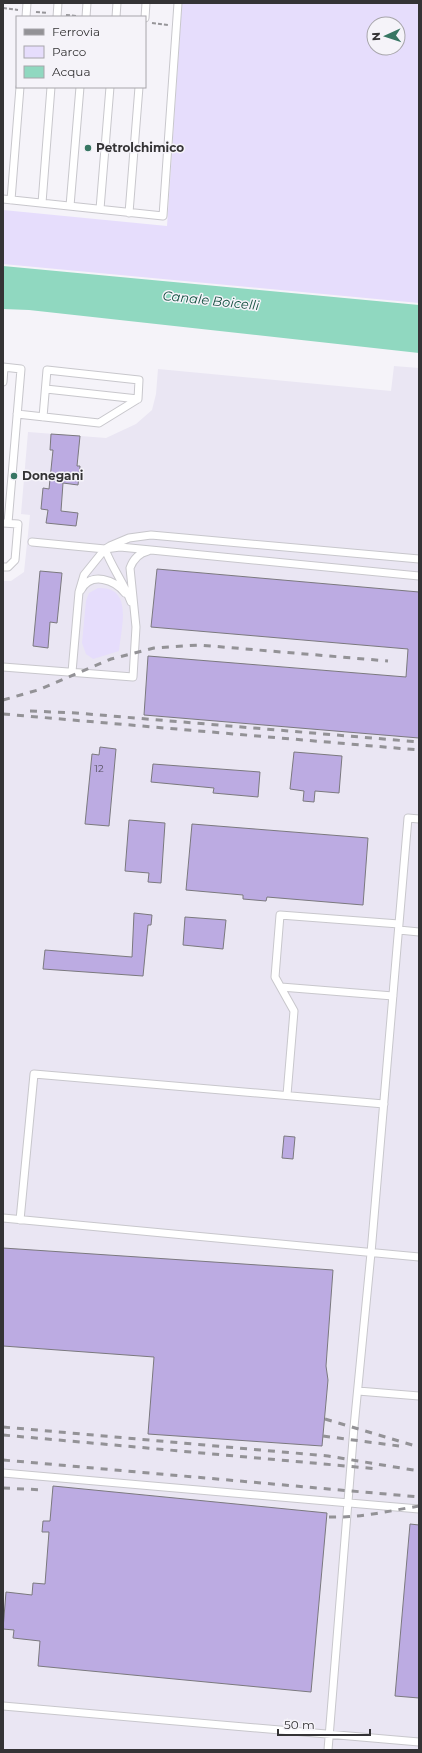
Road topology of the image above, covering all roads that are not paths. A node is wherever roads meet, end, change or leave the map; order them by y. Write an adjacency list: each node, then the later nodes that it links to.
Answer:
1 (27, 3): 7 (lane)
2 (58, 3): 8 (lane)
3 (87, 3): 9 (lane)
4 (117, 3): 10 (lane)
5 (146, 3): 11 (lane)
6 (178, 3): 22 (lane)
7 (26, 14)
8 (57, 15)
9 (86, 16)
10 (116, 16)
11 (145, 16)
12 (20, 88): 18 (lane)
13 (51, 88): 19 (lane)
14 (80, 88): 20 (lane)
15 (110, 88): 21 (lane)
16 (140, 88): 22 (lane)
17 (3, 199): 18 (lane)
18 (11, 200): 19 (lane)
19 (42, 203): 20 (lane)
20 (70, 206): 21 (lane)
21 (100, 210): 22 (lane)
22 (129, 213)
23 (4, 368): 24 (lane); 27 (lane)
24 (3, 382)
25 (46, 389): 26 (lane); 26 (lane); 28 (lane)
26 (138, 399): 28 (lane)
27 (17, 414): 28 (lane); 29 (lane)
28 (45, 417)
29 (5, 523): 34 (lane)
30 (32, 542): 31 (lane)
31 (105, 549): 32 (lane); 33 (lane); 36 (lane); 37 (lane)
32 (149, 550): 35 (lane); 38 (lane)
33 (419, 559)
34 (3, 567)
35 (419, 576)
36 (79, 595): 37 (lane); 40 (lane)
37 (130, 598): 38 (lane)
38 (134, 612): 40 (lane)
39 (3, 667): 40 (lane)
40 (72, 672)
41 (419, 819): 42 (lane)
42 (399, 927): 43 (lane); 44 (lane); 45 (lane)
43 (419, 932)
44 (281, 987): 45 (lane); 46 (lane)
45 (393, 996): 47 (lane)
46 (287, 1095): 47 (lane); 49 (lane)
47 (384, 1104): 50 (lane)
48 (3, 1218): 49 (lane)
49 (20, 1220): 50 (lane)
50 (371, 1253): 51 (lane); 52 (lane)
51 (419, 1257)
52 (358, 1391): 53 (lane); 55 (lane)
53 (419, 1396)
54 (3, 1473): 55 (lane)
55 (348, 1503): 56 (lane); 58 (lane)
56 (419, 1509)
57 (3, 1706): 58 (lane)
58 (329, 1734): 59 (lane); 60 (lane)
59 (419, 1742)
60 (328, 1750)

